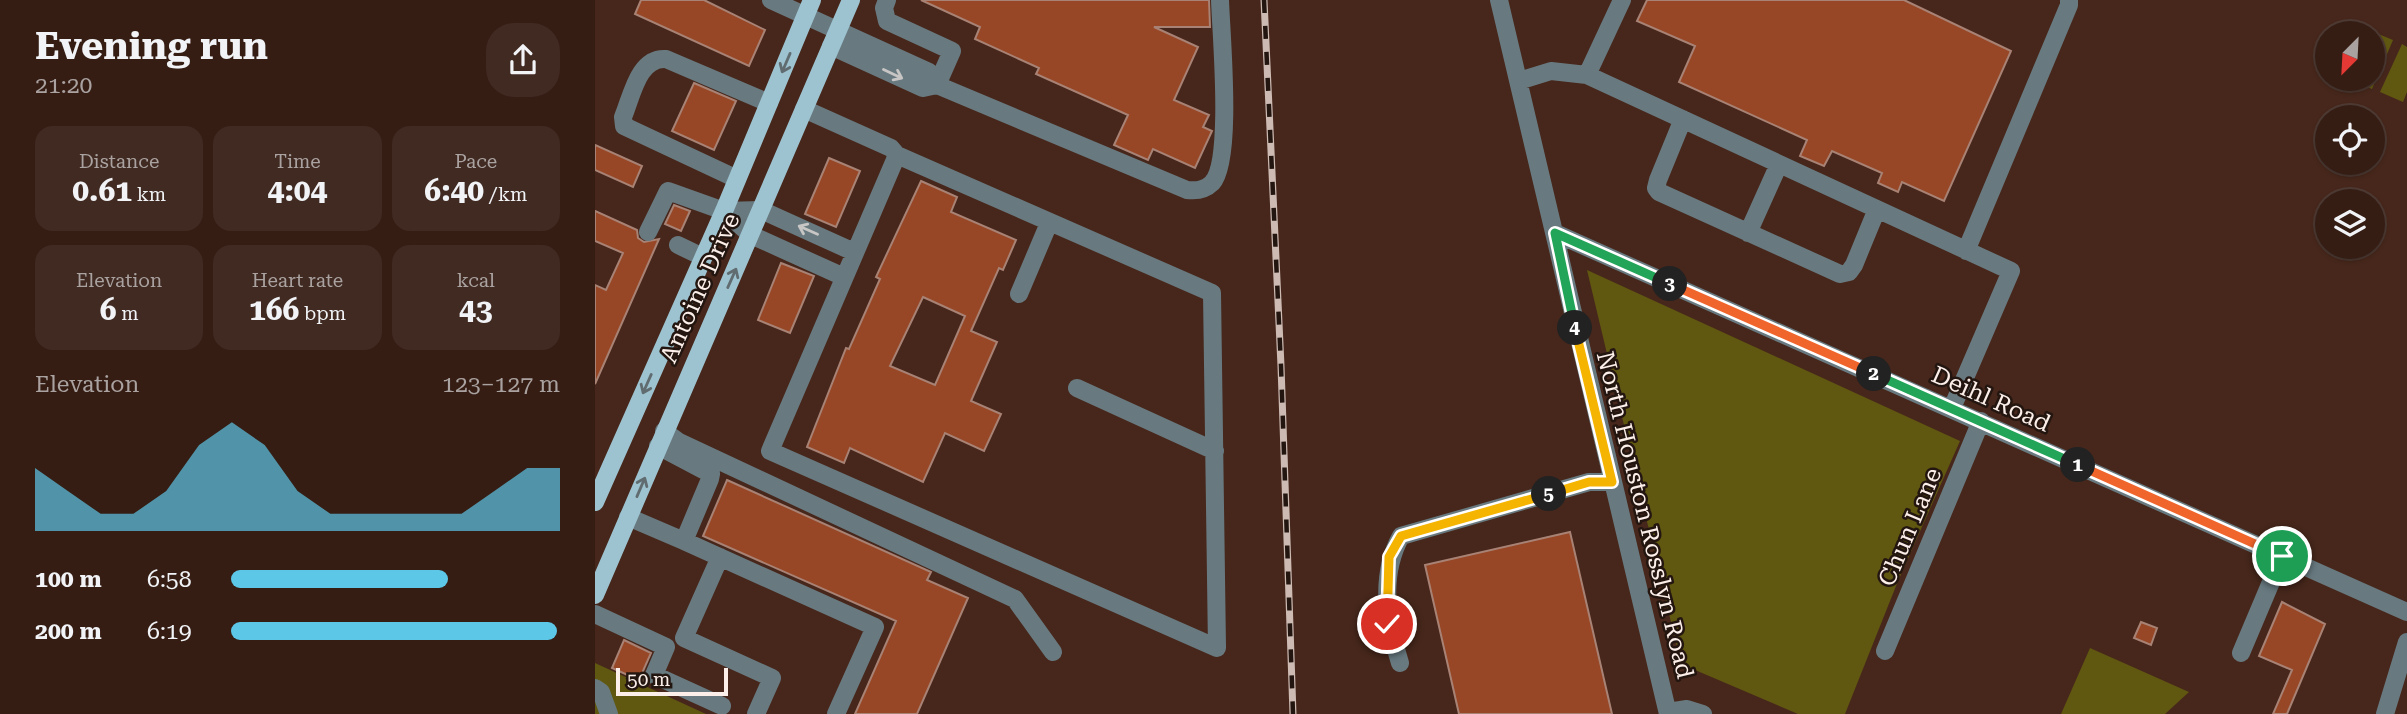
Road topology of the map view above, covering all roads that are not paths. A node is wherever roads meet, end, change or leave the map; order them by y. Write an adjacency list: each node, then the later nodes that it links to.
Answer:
1 (771, 0): 8 (street)
2 (851, 0): 9 (main road, Antoine Drive)
3 (887, 0): 12 (street)
4 (1220, 0): 12 (street)
5 (1499, 0): 11 (street, North Houston Rosslyn Road)
6 (1622, 0): 10 (street)
7 (2069, 0): 29 (street)
8 (809, 8): 9 (street); 13 (main road, Antoine Drive, one-way to 13)
9 (835, 38): 12 (street); 14 (main road, Antoine Drive)
10 (1587, 75): 11 (street); 15 (street)
11 (1518, 82): 24 (street, North Houston Rosslyn Road)
12 (937, 85)
13 (769, 103): 18 (main road, Antoine Drive); 18 (street)
14 (804, 109): 16 (street); 20 (main road, Antoine Drive)
15 (1683, 119): 17 (street); 25 (street)
16 (897, 155): 22 (street); 28 (street)
17 (1779, 164): 19 (street); 25 (street)
18 (737, 178): 21 (main road, Antoine Drive)
19 (1877, 209): 25 (street); 29 (street)
20 (761, 210): 21 (street); 26 (main road, Antoine Drive); 28 (street, one-way to 20)
21 (724, 211): 23 (street); 26 (street); 30 (main road, Antoine Drive)
22 (1049, 223): 32 (street); 37 (street)
23 (648, 232)
24 (1555, 233): 34 (street, Deihl Road); 38 (street, North Houston Rosslyn Road)
25 (1748, 233)
26 (751, 235): 31 (street); 36 (main road, Antoine Drive, one-way to 26)
27 (678, 245): 30 (street)
28 (855, 251): 31 (street)
29 (1966, 251): 34 (street)
30 (703, 257): 39 (main road, Antoine Drive, one-way to 39)
31 (844, 277): 37 (street)
32 (1019, 294)
33 (1077, 388): 37 (street)
34 (1952, 408): 35 (street, Deihl Road)
35 (1981, 421): 42 (street, Deihl Road); 48 (street, Chun Lane)
36 (661, 439): 40 (main road, Antoine Drive, one-way to 36); 41 (street); 49 (street)
37 (1215, 451)
38 (1612, 482): 51 (street); 54 (street, North Houston Rosslyn Road)
39 (595, 502)
40 (628, 517): 41 (street); 44 (main road, Antoine Drive)
41 (684, 541): 43 (street)
42 (2282, 556): 45 (street, Deihl Road); 50 (street)
43 (720, 557): 56 (street); 57 (street)
44 (595, 595)
45 (2407, 612)
46 (595, 614): 53 (street)
47 (2407, 642): 59 (street)
48 (1885, 651)
49 (1053, 652)
50 (2241, 653)
51 (1400, 663)
52 (595, 688): 55 (street)
53 (722, 706)
54 (1668, 713): 58 (street)
55 (609, 714)
56 (756, 714)
57 (836, 714)
58 (1703, 714)
59 (2385, 714)

